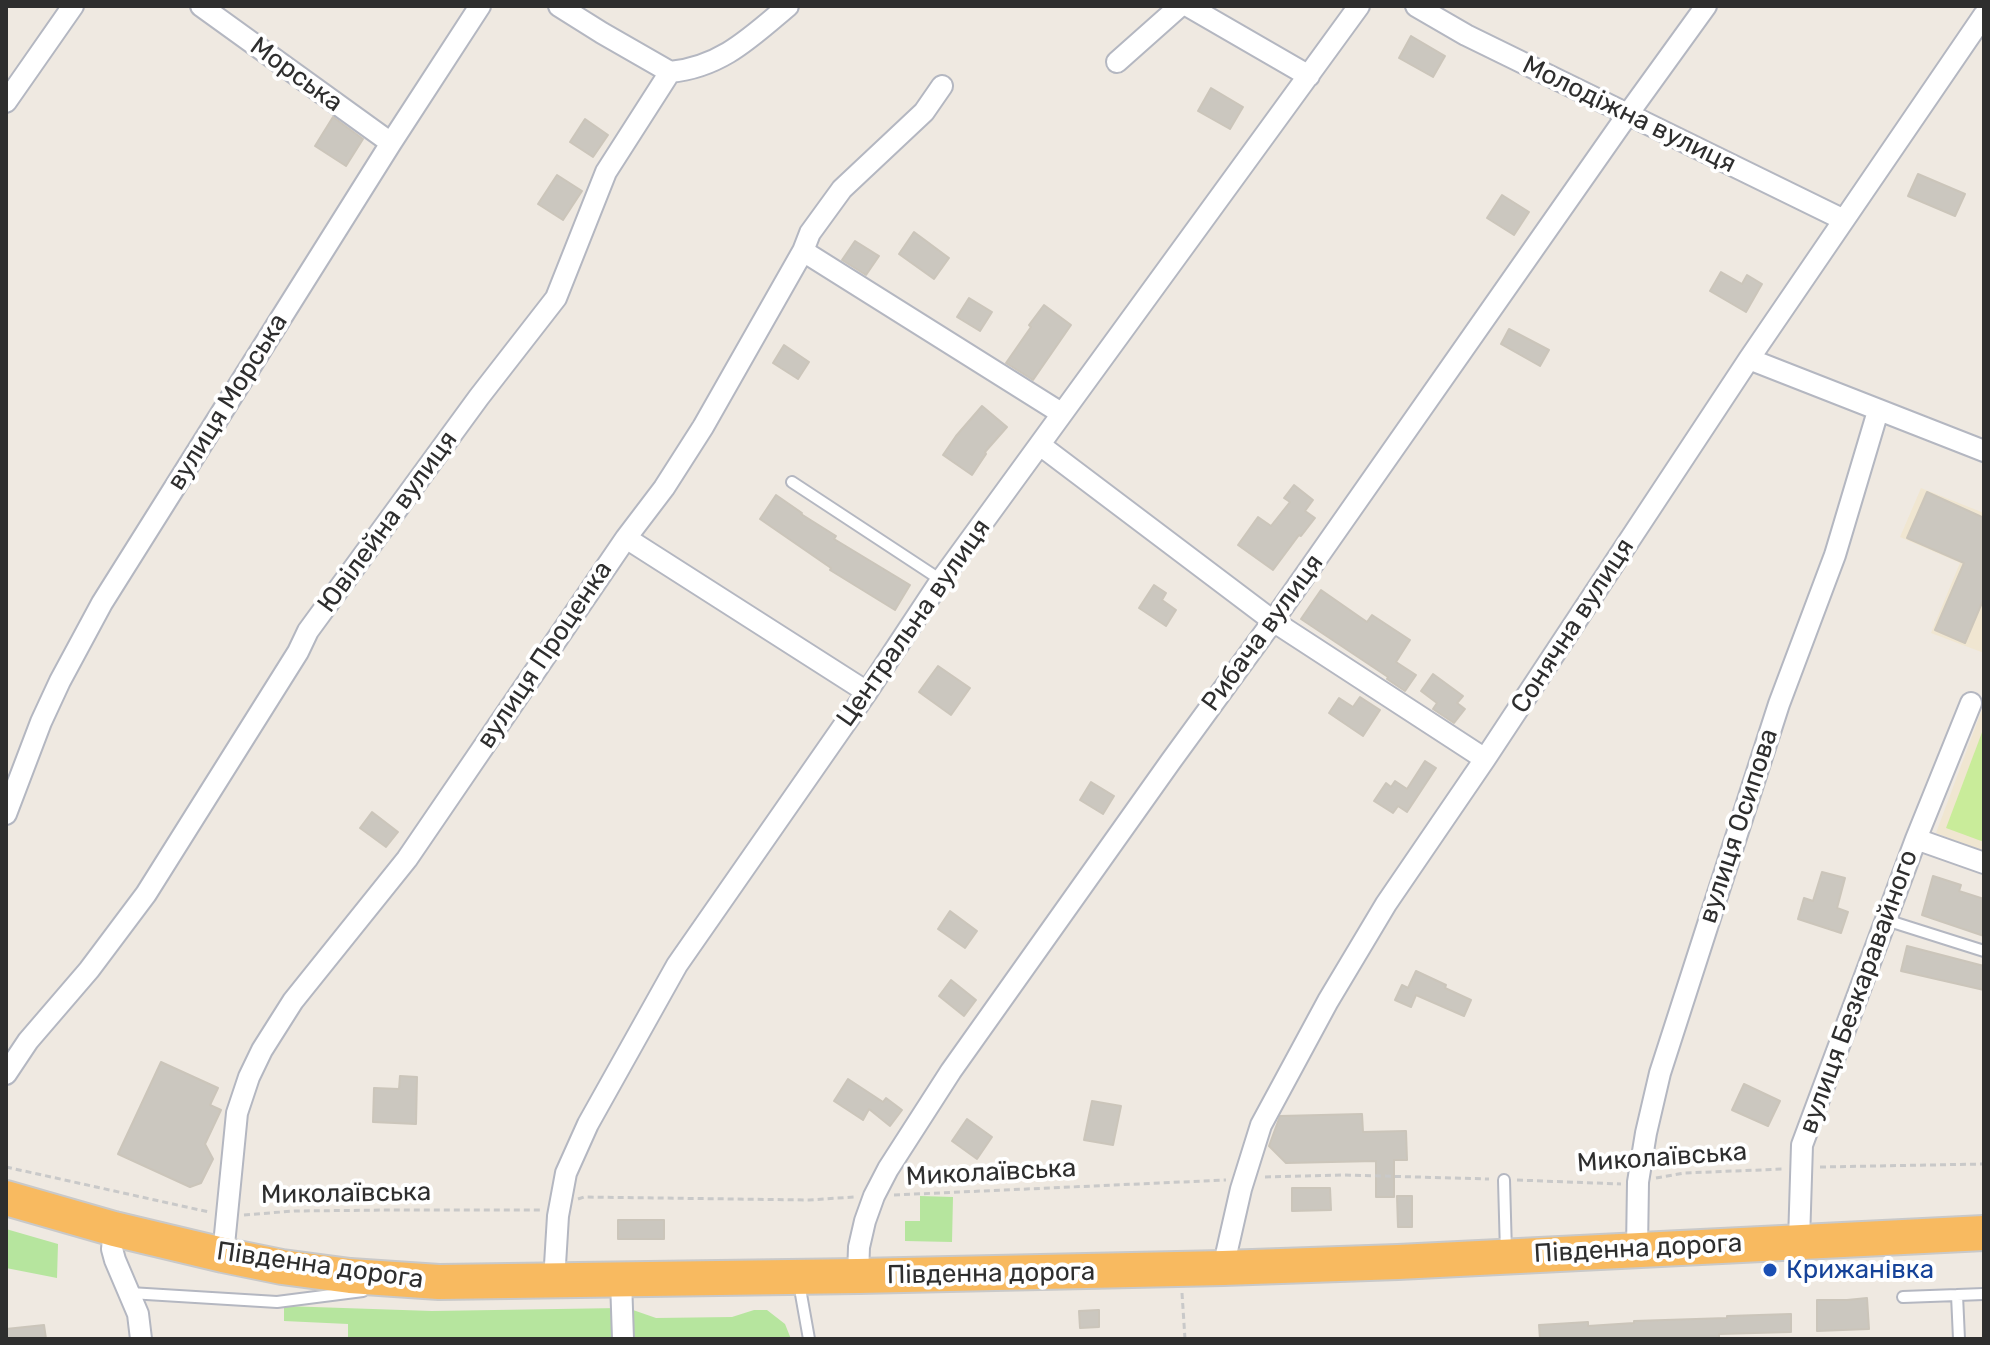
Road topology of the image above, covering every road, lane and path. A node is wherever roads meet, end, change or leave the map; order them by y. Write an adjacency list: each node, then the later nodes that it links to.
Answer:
1 (73, 6): 16 (street)
2 (201, 6): 18 (street, Морська)
3 (480, 6): 18 (street, вулиця Морська)
4 (559, 6): 13 (street)
5 (788, 6): 13 (street)
6 (1180, 6): 12 (street)
7 (1188, 6): 14 (street)
8 (1359, 6): 14 (street, Центральна вулиця)
9 (1416, 6): 17 (street, Молодіжна вулиця)
10 (1706, 6): 17 (street, Рибача вулиця)
11 (1984, 15): 19 (street, Сонячна вулиця)
12 (1117, 62)
13 (670, 72): 38 (street, Ювілейна вулиця)
14 (1309, 76): 23 (street, Центральна вулиця)
15 (942, 86): 20 (street, вулиця Проценка)
16 (6, 102)
17 (1628, 114): 19 (street, Молодіжна вулиця); 29 (street, Рибача вулиця)
18 (391, 143): 33 (street, вулиця Морська)
19 (1844, 220): 21 (street, Сонячна вулиця)
20 (803, 251): 23 (street); 27 (street, вулиця Проценка)
21 (1749, 359): 22 (street); 32 (street, Сонячна вулиця)
22 (1878, 411): 25 (street); 44 (street, вулиця Осипова)
23 (1061, 413): 24 (street, Центральна вулиця)
24 (1040, 445): 28 (street, Центральна вулиця); 29 (street)
25 (1984, 451)
26 (792, 482): 28 (lane)
27 (626, 538): 30 (street); 48 (street, вулиця Проценка)
28 (941, 580): 30 (street, Центральна вулиця)
29 (1273, 621): 32 (street); 45 (street, Рибача вулиця)
30 (867, 692): 47 (street, Центральна вулиця)
31 (1971, 703): 34 (street, вулиця Безкаравайного)
32 (1485, 759): 42 (street, Сонячна вулиця)
33 (8, 799)
34 (1916, 839): 35 (street, вулиця Безкаравайного); 36 (street, вулиця Безкаравайного)
35 (1984, 863)
36 (1886, 920): 37 (lane); 41 (street, вулиця Безкаравайного)
37 (1984, 951)
38 (6, 1074)
39 (1984, 1164): 41 (path, Миколаївська)
40 (6, 1167): 48 (path, Миколаївська)
41 (1800, 1168): 44 (path, Миколаївська); 51 (street, вулиця Безкаравайного)
42 (1243, 1180): 43 (path, Миколаївська); 45 (path, Миколаївська); 55 (street, Сонячна вулиця)
43 (1504, 1180): 44 (path, Миколаївська); 54 (lane)
44 (1638, 1182): 52 (street, вулиця Осипова)
45 (874, 1196): 47 (path, Миколаївська); 57 (street, Рибача вулиця)
46 (6, 1198): 49 (highway, Південна дорога)
47 (560, 1206): 48 (path, Миколаївська); 60 (street, Центральна вулиця)
48 (226, 1216): 53 (street, вулиця Проценка)
49 (114, 1229): 53 (highway, Південна дорога); 62 (street)
50 (1984, 1233): 51 (highway, Південна дорога)
51 (1799, 1241): 52 (highway, Південна дорога)
52 (1637, 1249): 54 (highway, Південна дорога)
53 (223, 1255): 61 (highway, Південна дорога)
54 (1506, 1255): 55 (highway, Південна дорога)
55 (1223, 1268): 56 (highway, Південна дорога)
56 (1181, 1269): 57 (highway, Південна дорога); 69 (path)
57 (858, 1276): 58 (highway, Південна дорога)
58 (798, 1277): 59 (highway, Південна дорога); 68 (lane)
59 (621, 1280): 60 (highway, Південна дорога); 67 (street)
60 (554, 1281): 61 (highway, Південна дорога)
61 (439, 1282): 62 (lane)
62 (130, 1293): 66 (street)
63 (1984, 1294): 64 (lane)
64 (1957, 1295): 65 (lane); 70 (lane)
65 (1903, 1297)
66 (141, 1339)
67 (623, 1339)
68 (809, 1339)
69 (1185, 1339)
70 (1959, 1339)

